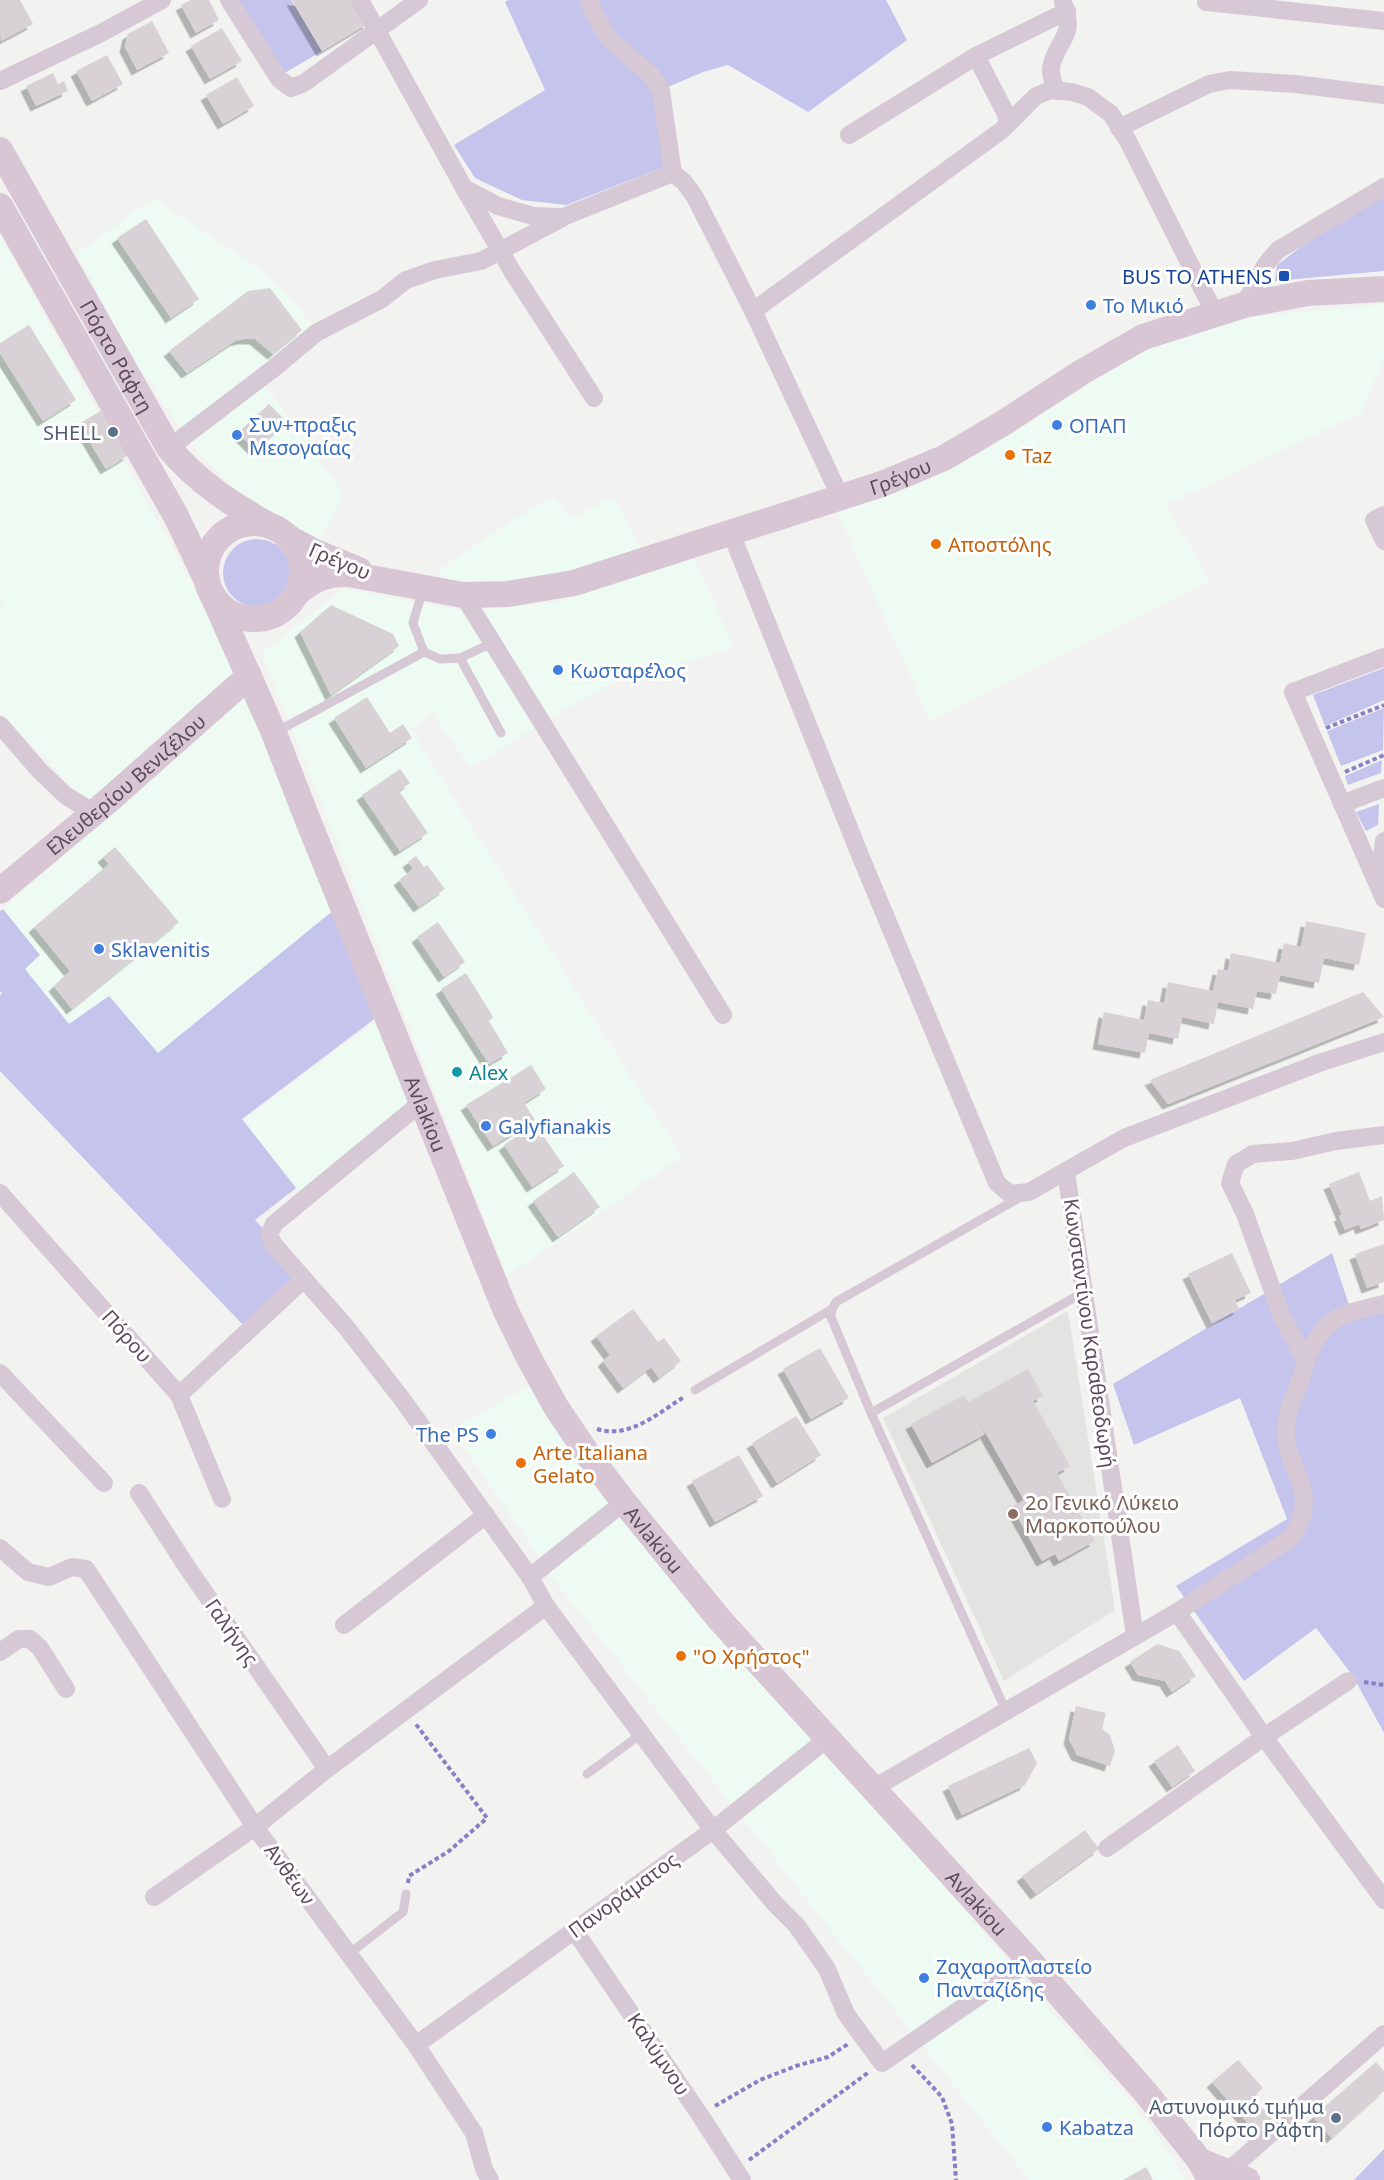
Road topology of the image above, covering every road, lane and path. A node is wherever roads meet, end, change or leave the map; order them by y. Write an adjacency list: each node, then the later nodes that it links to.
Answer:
1 (162, 0): 11 (street)
2 (229, 0): 9 (street)
3 (360, 0): 9 (street)
4 (419, 0): 9 (street)
5 (589, 0): 18 (street)
6 (1206, 2): 8 (street)
7 (1065, 6): 10 (street); 12 (street)
8 (1384, 21)
9 (377, 29): 20 (street)
10 (976, 56): 14 (street); 16 (street)
11 (0, 81)
12 (1056, 91): 14 (street); 15 (street)
13 (1384, 95): 15 (street)
14 (1008, 122): 26 (street)
15 (1119, 128): 27 (street)
16 (849, 135)
17 (0, 150): 29 (main road, Πόρτο Ράφτη)
18 (674, 173): 22 (street); 26 (street)
19 (1384, 187): 25 (street)
20 (464, 188): 22 (street); 23 (street)
21 (0, 206): 36 (main road, Πόρτο Ράφτη)
22 (563, 217): 23 (street)
23 (500, 251): 28 (street); 29 (street)
24 (1384, 289): 25 (main road, Γρέγου)
25 (1244, 305): 27 (main road, Γρέγου)
26 (753, 310): 30 (street)
27 (1215, 314): 30 (main road, Γρέγου)
28 (594, 398)
29 (170, 448): 32 (main road, Πόρτο Ράφτη)
30 (840, 496): 33 (main road, Γρέγου)
31 (1384, 515): 34 (street)
32 (280, 532): 35 (main road, Γρέγου); 36 (main road); 38 (main road)
33 (731, 533): 39 (main road, Γρέγου); 64 (street)
34 (1384, 541)
35 (393, 582): 37 (main road, Γρέγου); 38 (main road, Γρέγου)
36 (210, 589): 40 (main road); 45 (main road, Avlakiou)
37 (423, 589): 39 (main road, Γρέγου); 42 (lane)
38 (297, 593): 40 (main road)
39 (463, 595): 41 (street)
40 (273, 616): 45 (main road, Avlakiou)
41 (492, 643): 44 (lane); 59 (street)
42 (424, 652): 44 (lane); 48 (lane)
43 (1384, 657): 50 (street)
44 (460, 658): 49 (lane)
45 (249, 676): 48 (main road, Avlakiou); 55 (main road, Ελευθερίου Βενιζέλου)
46 (1384, 705): 50 (path)
47 (0, 725): 55 (street)
48 (274, 733): 61 (main road, Avlakiou)
49 (501, 733)
50 (1311, 734): 52 (street)
51 (1384, 755): 52 (path)
52 (1331, 778): 54 (street)
53 (1384, 788): 54 (street)
54 (1342, 804): 58 (street)
55 (94, 813): 57 (main road, Ελευθερίου Βενιζέλου)
56 (1384, 841): 58 (street)
57 (0, 891)
58 (1381, 892)
59 (723, 1015)
60 (1384, 1042): 63 (street)
61 (422, 1102): 66 (street); 75 (main road, Avlakiou)
62 (1384, 1135): 70 (street)
63 (1066, 1172): 64 (street); 67 (street, Κωνσταντίνου Καραθεοδωρή)
64 (1029, 1192): 69 (lane)
65 (0, 1193): 73 (street, Πόρου)
66 (304, 1279): 73 (street); 80 (street)
67 (1084, 1292): 74 (lane); 86 (street, Κωνσταντίνου Καραθεοδωρή)
68 (1384, 1304): 70 (street)
69 (832, 1309): 72 (lane); 74 (lane)
70 (1306, 1360): 84 (street)
71 (0, 1373): 76 (street)
72 (695, 1390): 75 (path)
73 (179, 1395): 78 (street, Πόρου)
74 (871, 1413): 91 (lane)
75 (566, 1421): 79 (main road, Avlakiou)
76 (104, 1483)
77 (139, 1493): 95 (street, Γαλήνης)
78 (222, 1499)
79 (624, 1502): 82 (street); 94 (main road, Avlakiou)
80 (486, 1515): 82 (street); 85 (street)
81 (0, 1548): 98 (street, Ανθέων)
82 (530, 1577): 83 (street)
83 (546, 1606): 90 (street); 92 (street)
84 (1177, 1612): 86 (street); 93 (street)
85 (344, 1624)
86 (1135, 1636): 91 (street)
87 (0, 1652): 89 (street)
88 (1348, 1681): 93 (street)
89 (66, 1689)
90 (406, 1710): 95 (street); 101 (path)
91 (1006, 1711): 97 (street)
92 (641, 1734): 96 (lane); 99 (street)
93 (1264, 1737): 100 (street); 103 (street)
94 (827, 1739): 97 (main road, Avlakiou); 99 (street, Πανοράματος)
95 (327, 1769): 98 (street)
96 (586, 1774)
97 (872, 1789): 106 (main road, Avlakiou)
98 (255, 1827): 102 (street); 105 (street, Ανθέων)
99 (713, 1830): 104 (street, Πανοράματος); 108 (street)
100 (1107, 1848)
101 (406, 1894): 105 (lane)
102 (154, 1898)
103 (1384, 1900)
104 (574, 1930): 109 (street, Πανοράματος); 112 (street, Καλύμνου)
105 (349, 1954): 109 (street, Ανθέων)
106 (1030, 1960): 110 (street); 113 (main road, Avlakiou)
107 (1384, 2034): 113 (street)
108 (862, 2035): 111 (street); 112 (path)
109 (416, 2045): 115 (street, Ανθέων)
110 (899, 2051): 111 (street); 116 (path)
111 (882, 2063): 114 (path)
112 (700, 2115): 114 (street, Καλύμνου)
113 (1221, 2173)
114 (739, 2175)
115 (490, 2180)
116 (956, 2180)

